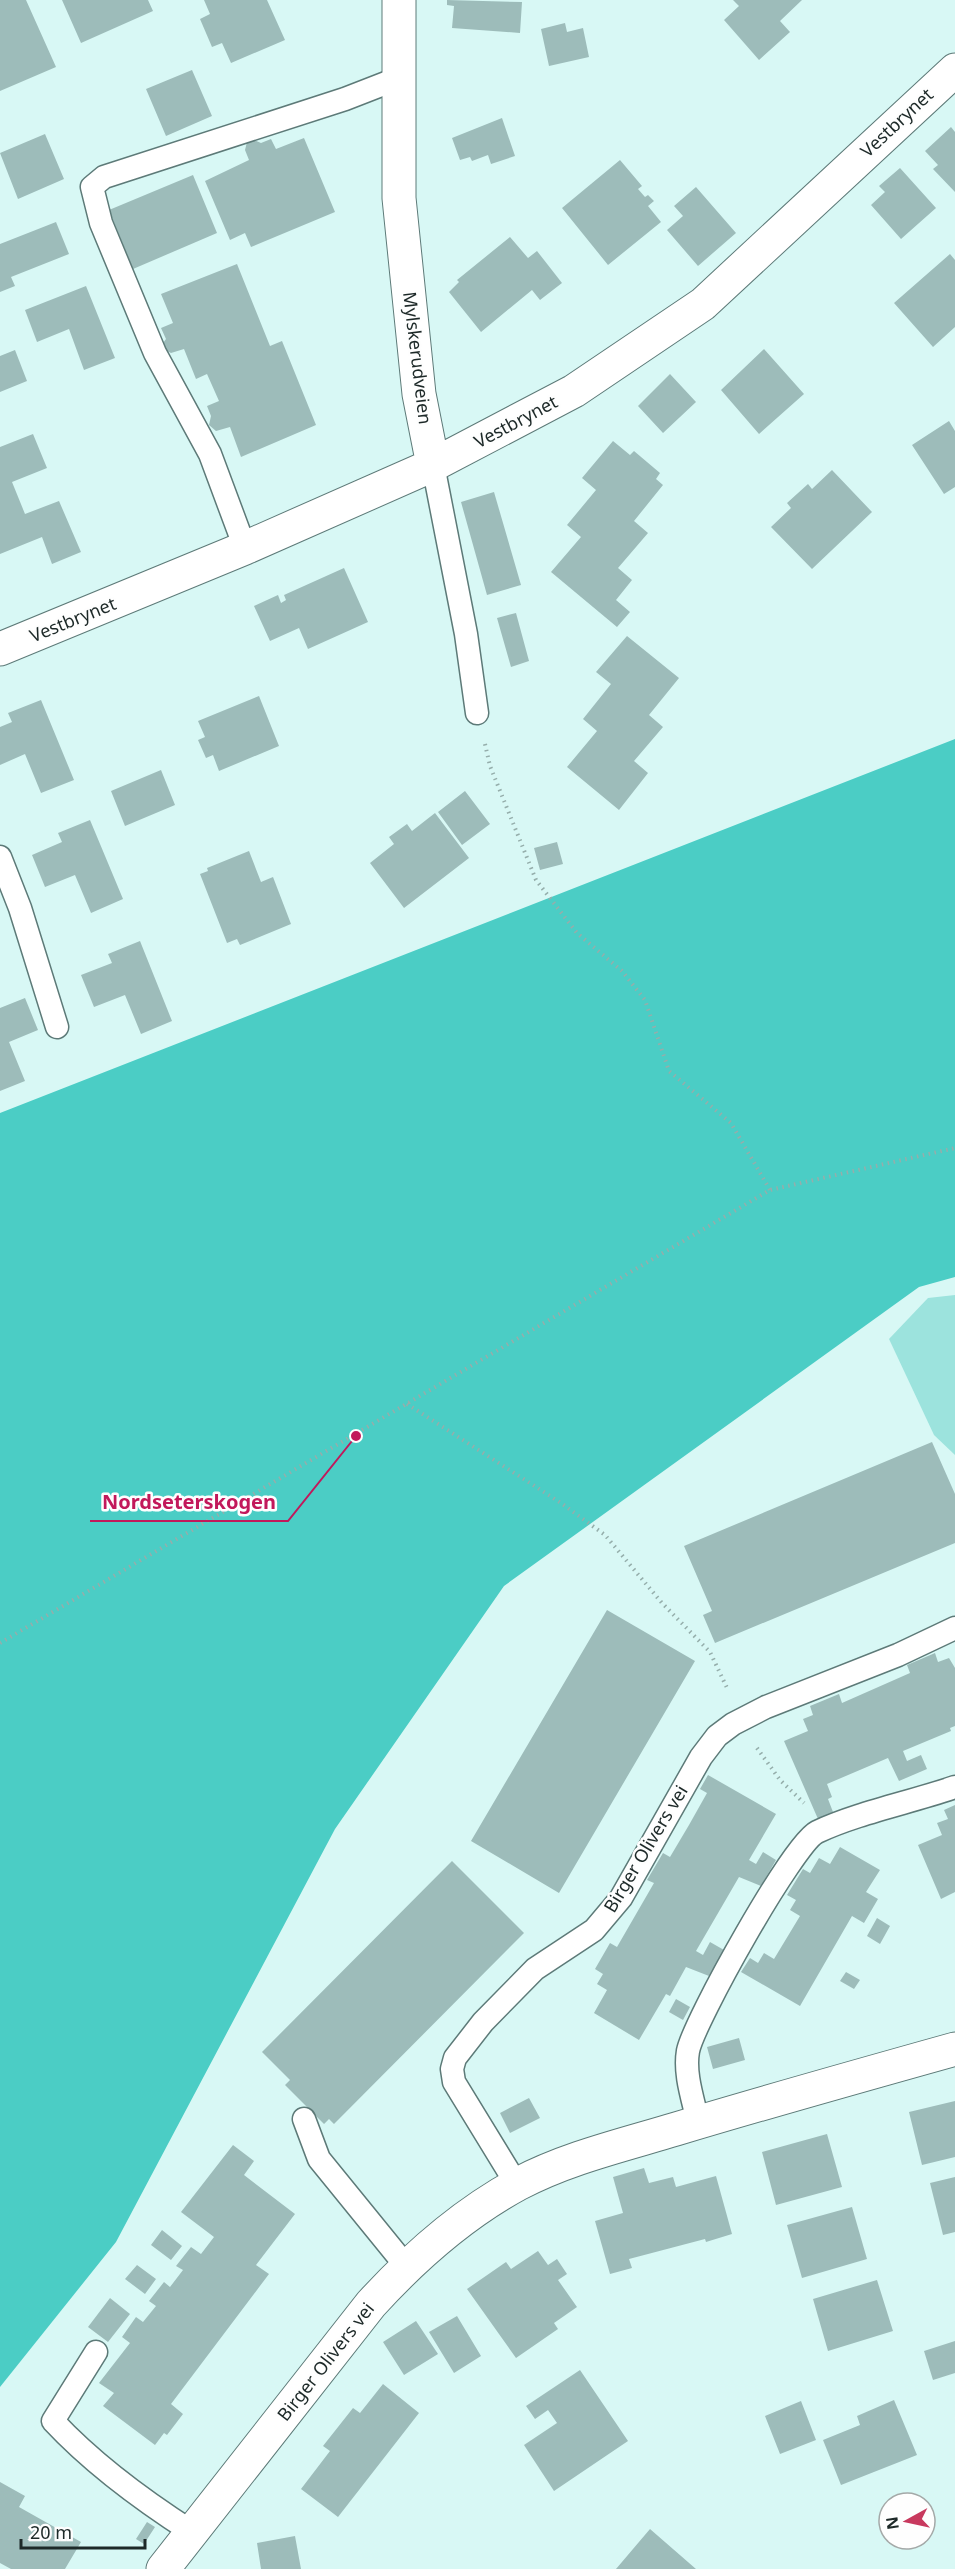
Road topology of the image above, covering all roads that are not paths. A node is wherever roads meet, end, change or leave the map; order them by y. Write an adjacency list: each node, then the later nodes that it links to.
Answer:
1 (399, 0): 3 (street, Mylskerudveien)
2 (955, 70): 4 (street, Vestbrynet)
3 (399, 78): 4 (street, Mylskerudveien); 5 (lane)
4 (433, 465): 5 (street, Vestbrynet); 7 (lane, Mylskerudveien)
5 (245, 548): 6 (street, Vestbrynet)
6 (0, 649)
7 (477, 713)
8 (0, 857): 9 (lane)
9 (57, 1027)
10 (955, 1628): 15 (lane, Birger Olivers vei)
11 (955, 1787): 14 (lane)
12 (955, 2049): 14 (street, Birger Olivers vei)
13 (304, 2119): 16 (lane)
14 (698, 2122): 15 (street, Birger Olivers vei)
15 (517, 2185): 16 (street, Birger Olivers vei)
16 (406, 2266): 18 (street, Birger Olivers vei)
17 (96, 2352): 18 (lane)
18 (192, 2532): 19 (street, Birger Olivers vei)
19 (163, 2569)

